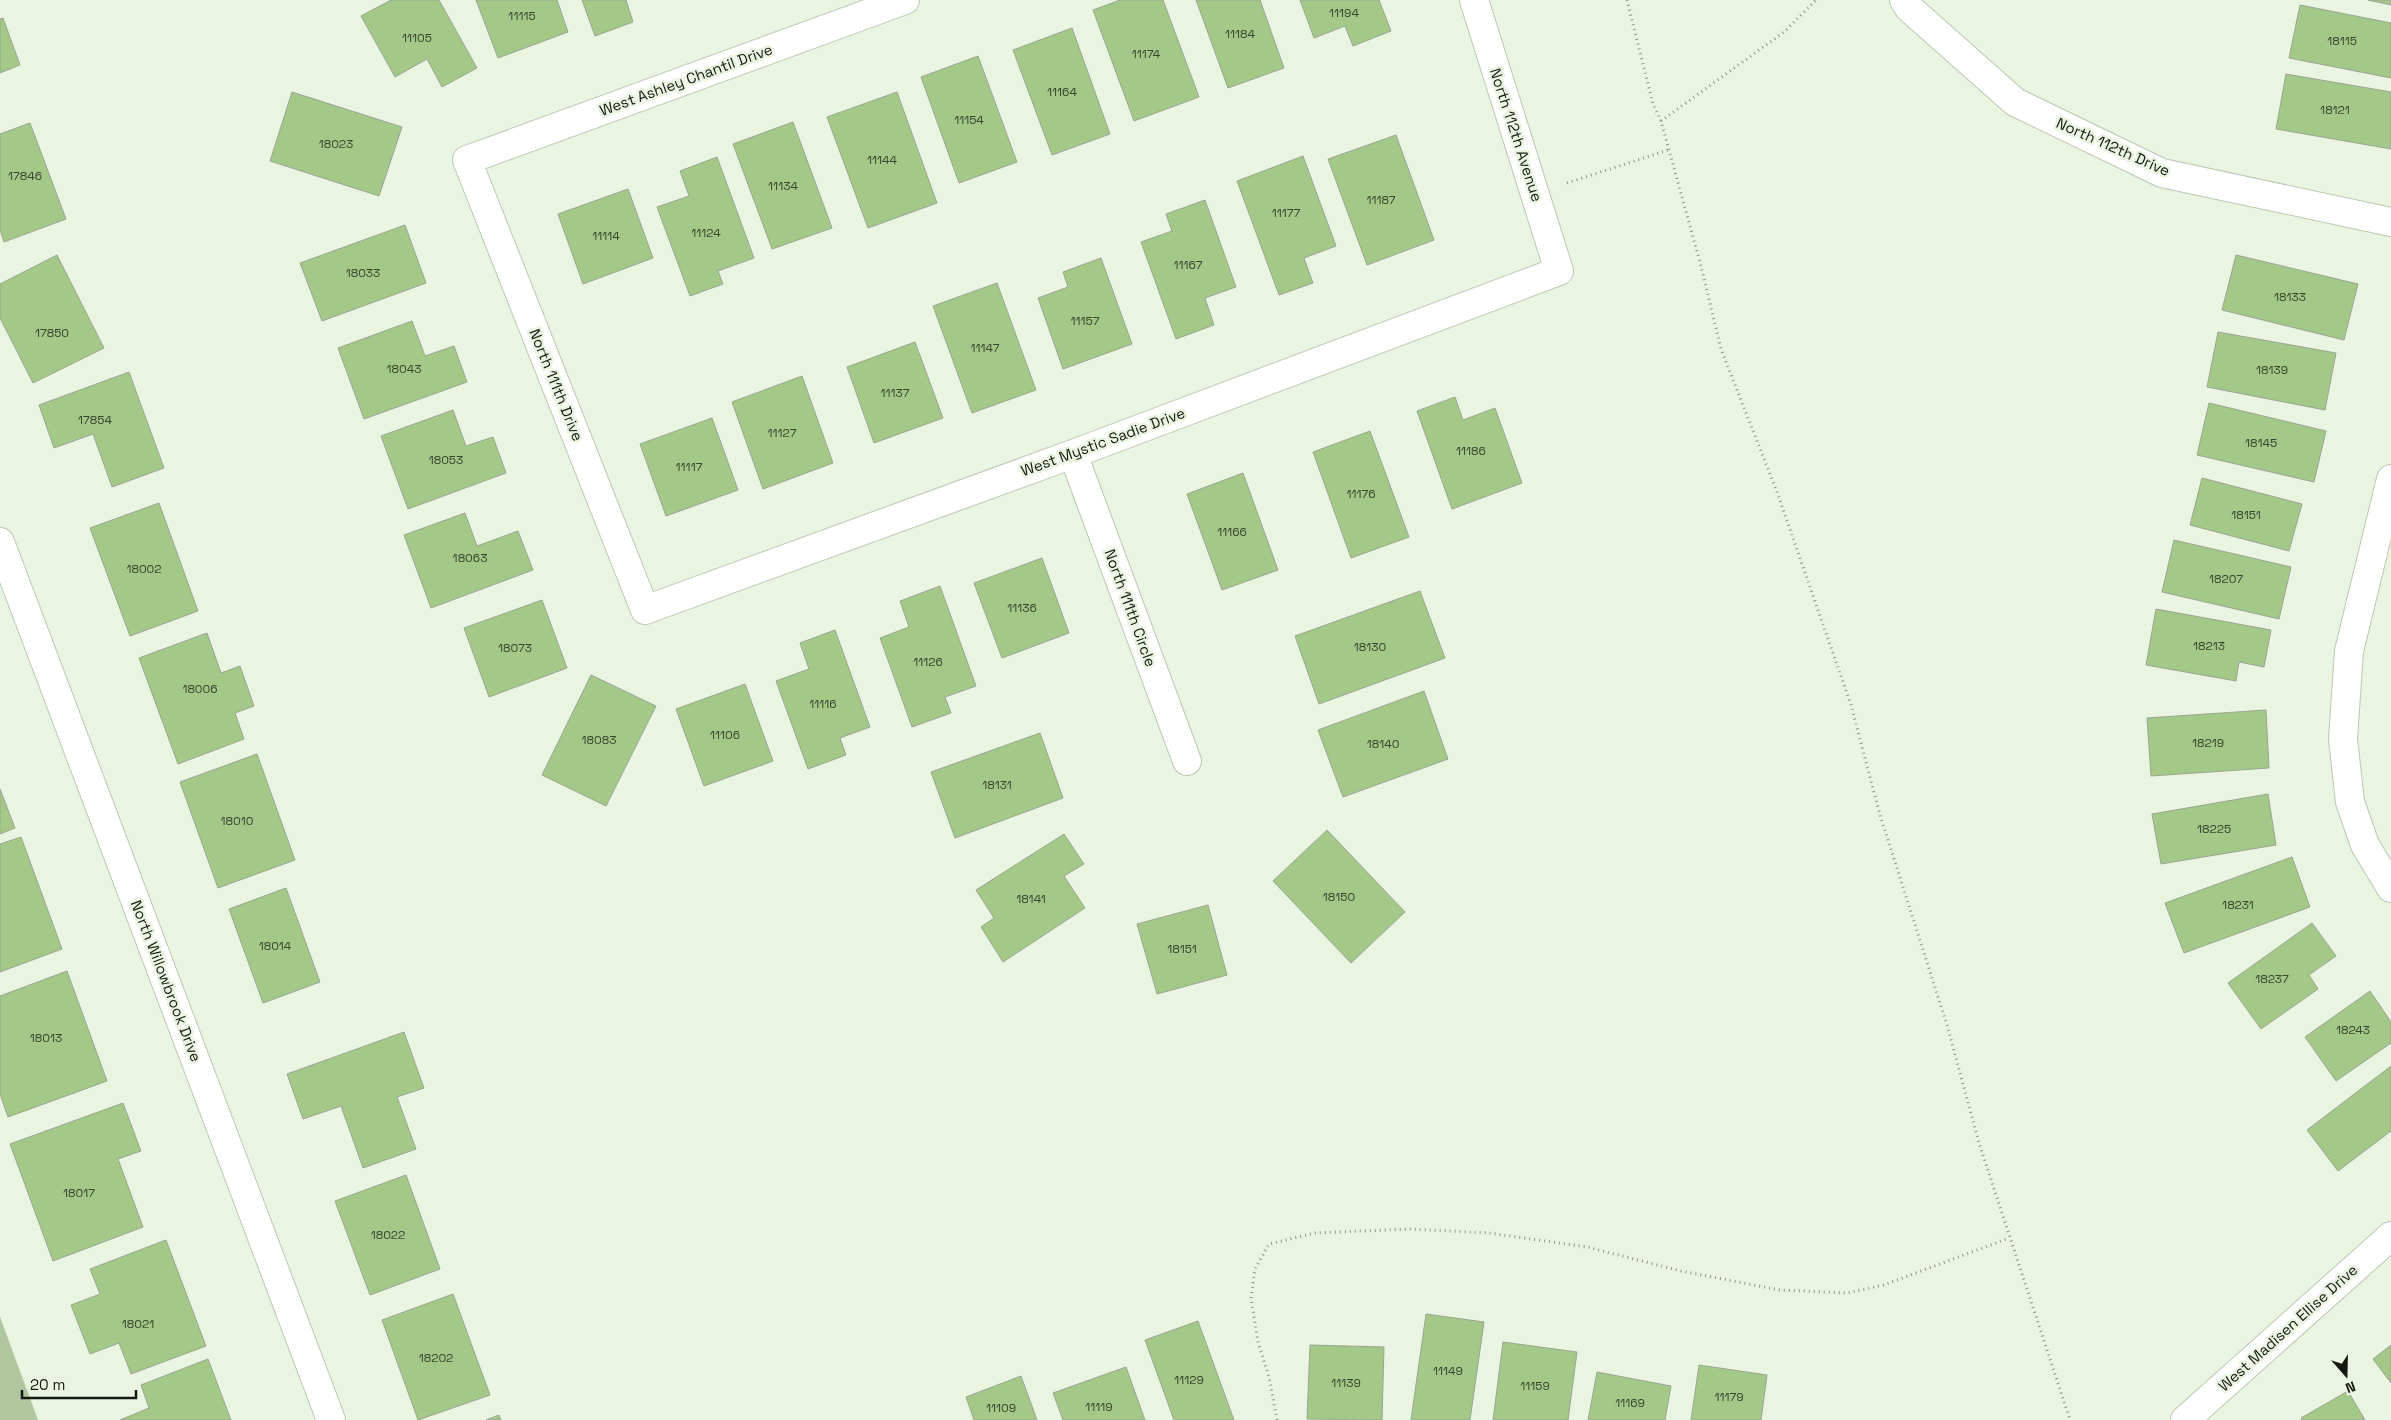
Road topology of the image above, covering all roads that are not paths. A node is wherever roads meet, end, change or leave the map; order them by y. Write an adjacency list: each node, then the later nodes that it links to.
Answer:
1 (905, 0): 4 (street, West Ashley Chantil Drive)
2 (1474, 0): 6 (street, North 112th Avenue)
3 (1904, 0): 5 (street, North 112th Drive)
4 (467, 160): 10 (street, North 111th Drive)
5 (2391, 222)
6 (1559, 271): 7 (street, West Mystic Sadie Drive)
7 (1073, 454): 10 (street, West Mystic Sadie Drive); 11 (street, North 111th Circle)
8 (2391, 479): 12 (street)
9 (0, 542): 14 (street, North Willowbrook Drive)
10 (645, 610)
11 (1186, 761)
12 (2391, 888)
13 (2391, 1236): 15 (street, West Madisen Ellise Drive)
14 (331, 1420)
15 (2185, 1420)

